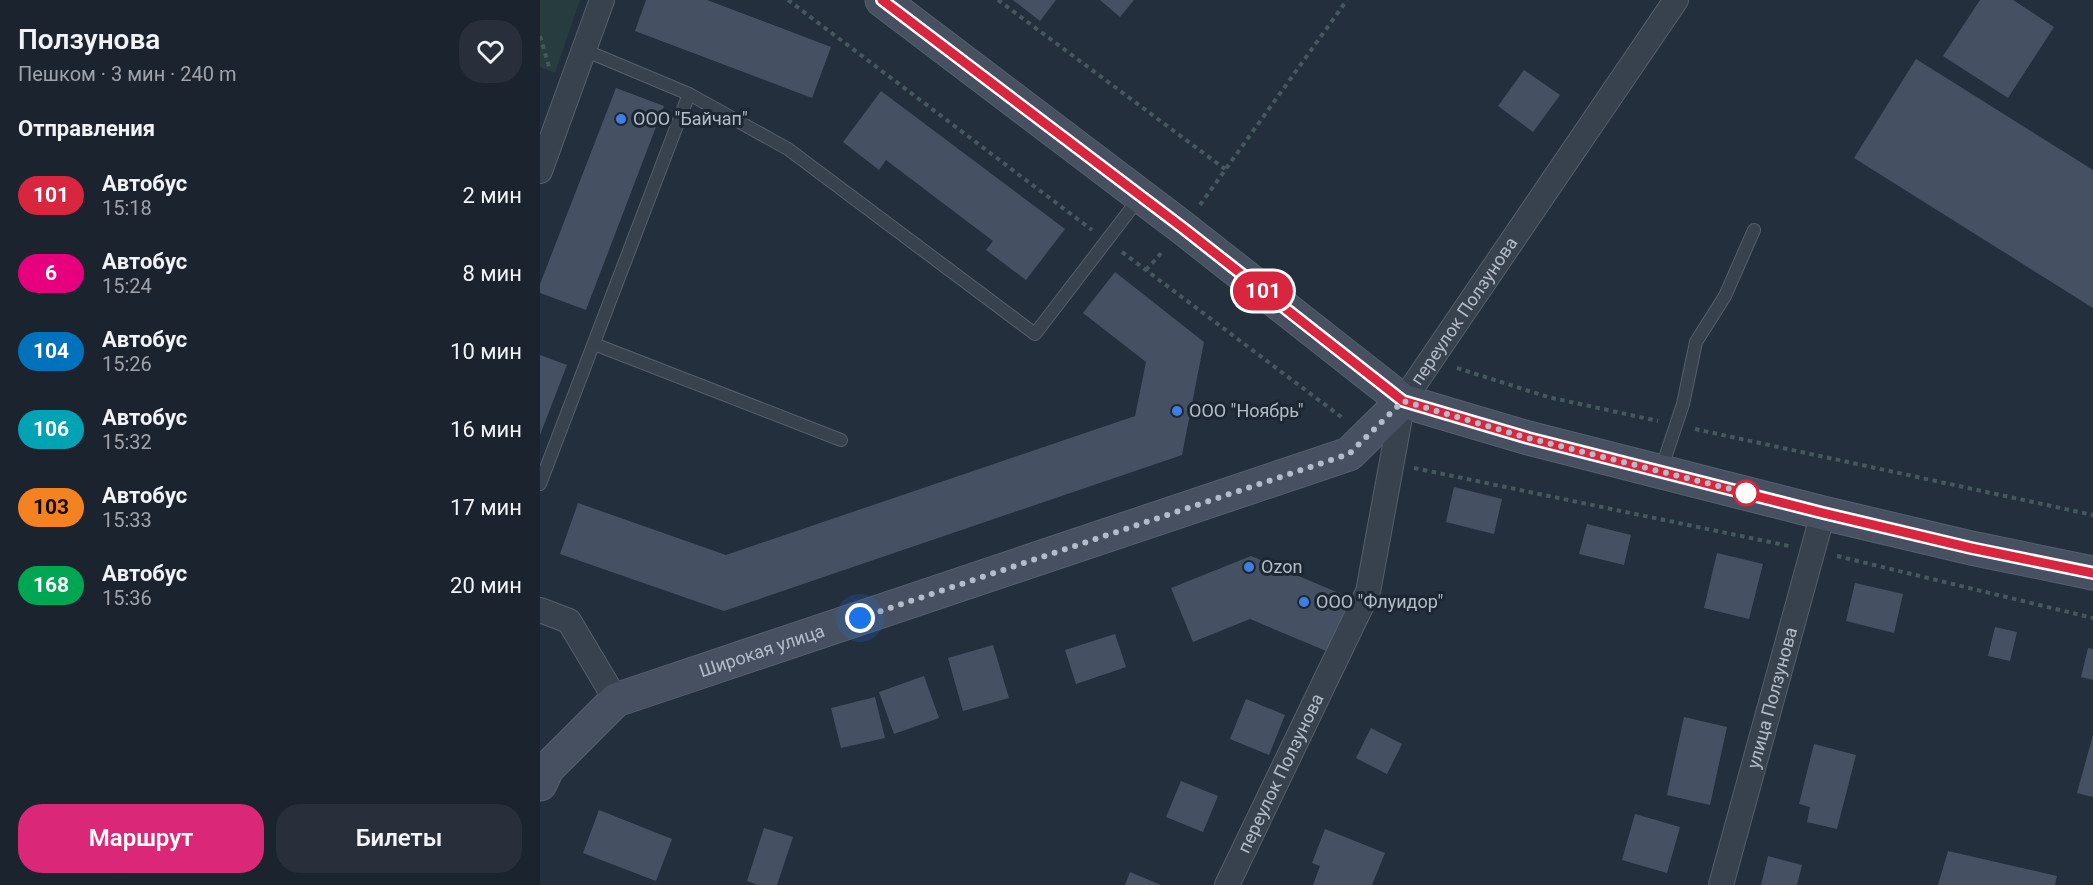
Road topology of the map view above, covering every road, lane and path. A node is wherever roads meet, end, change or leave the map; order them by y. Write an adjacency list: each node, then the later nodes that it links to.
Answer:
1 (602, 0): 7 (street)
2 (882, 0): 12 (main road)
3 (998, 0): 10 (path)
4 (1347, 0): 10 (path)
5 (1676, 0): 17 (street, переулок Ползунова)
6 (540, 36): 8 (path)
7 (584, 50): 9 (lane); 11 (street)
8 (550, 72)
9 (689, 94): 12 (lane); 16 (lane)
10 (1225, 169): 13 (path)
11 (540, 171)
12 (1141, 196): 13 (main road)
13 (1183, 228): 15 (path); 18 (main road)
14 (1754, 230): 19 (lane)
15 (1146, 270)
16 (594, 344): 20 (lane); 23 (lane)
17 (1430, 360): 18 (street, переулок Ползунова); 19 (path)
18 (1403, 401): 21 (street, переулок Ползунова); 22 (main road); 30 (main road, Широкая улица)
19 (1676, 425): 22 (lane); 25 (path)
20 (841, 440)
21 (1390, 464): 26 (path); 32 (street, переулок Ползунова)
22 (1661, 471): 24 (main road)
23 (540, 484)
24 (1823, 513): 26 (street, улица Ползунова); 27 (main road)
25 (2093, 515)
26 (1811, 550): 29 (path); 33 (street, улица Ползунова)
27 (2093, 573)
28 (540, 610): 30 (street)
29 (2093, 618)
30 (616, 700): 31 (main road)
31 (540, 784)
32 (1227, 885)
33 (1721, 885)

